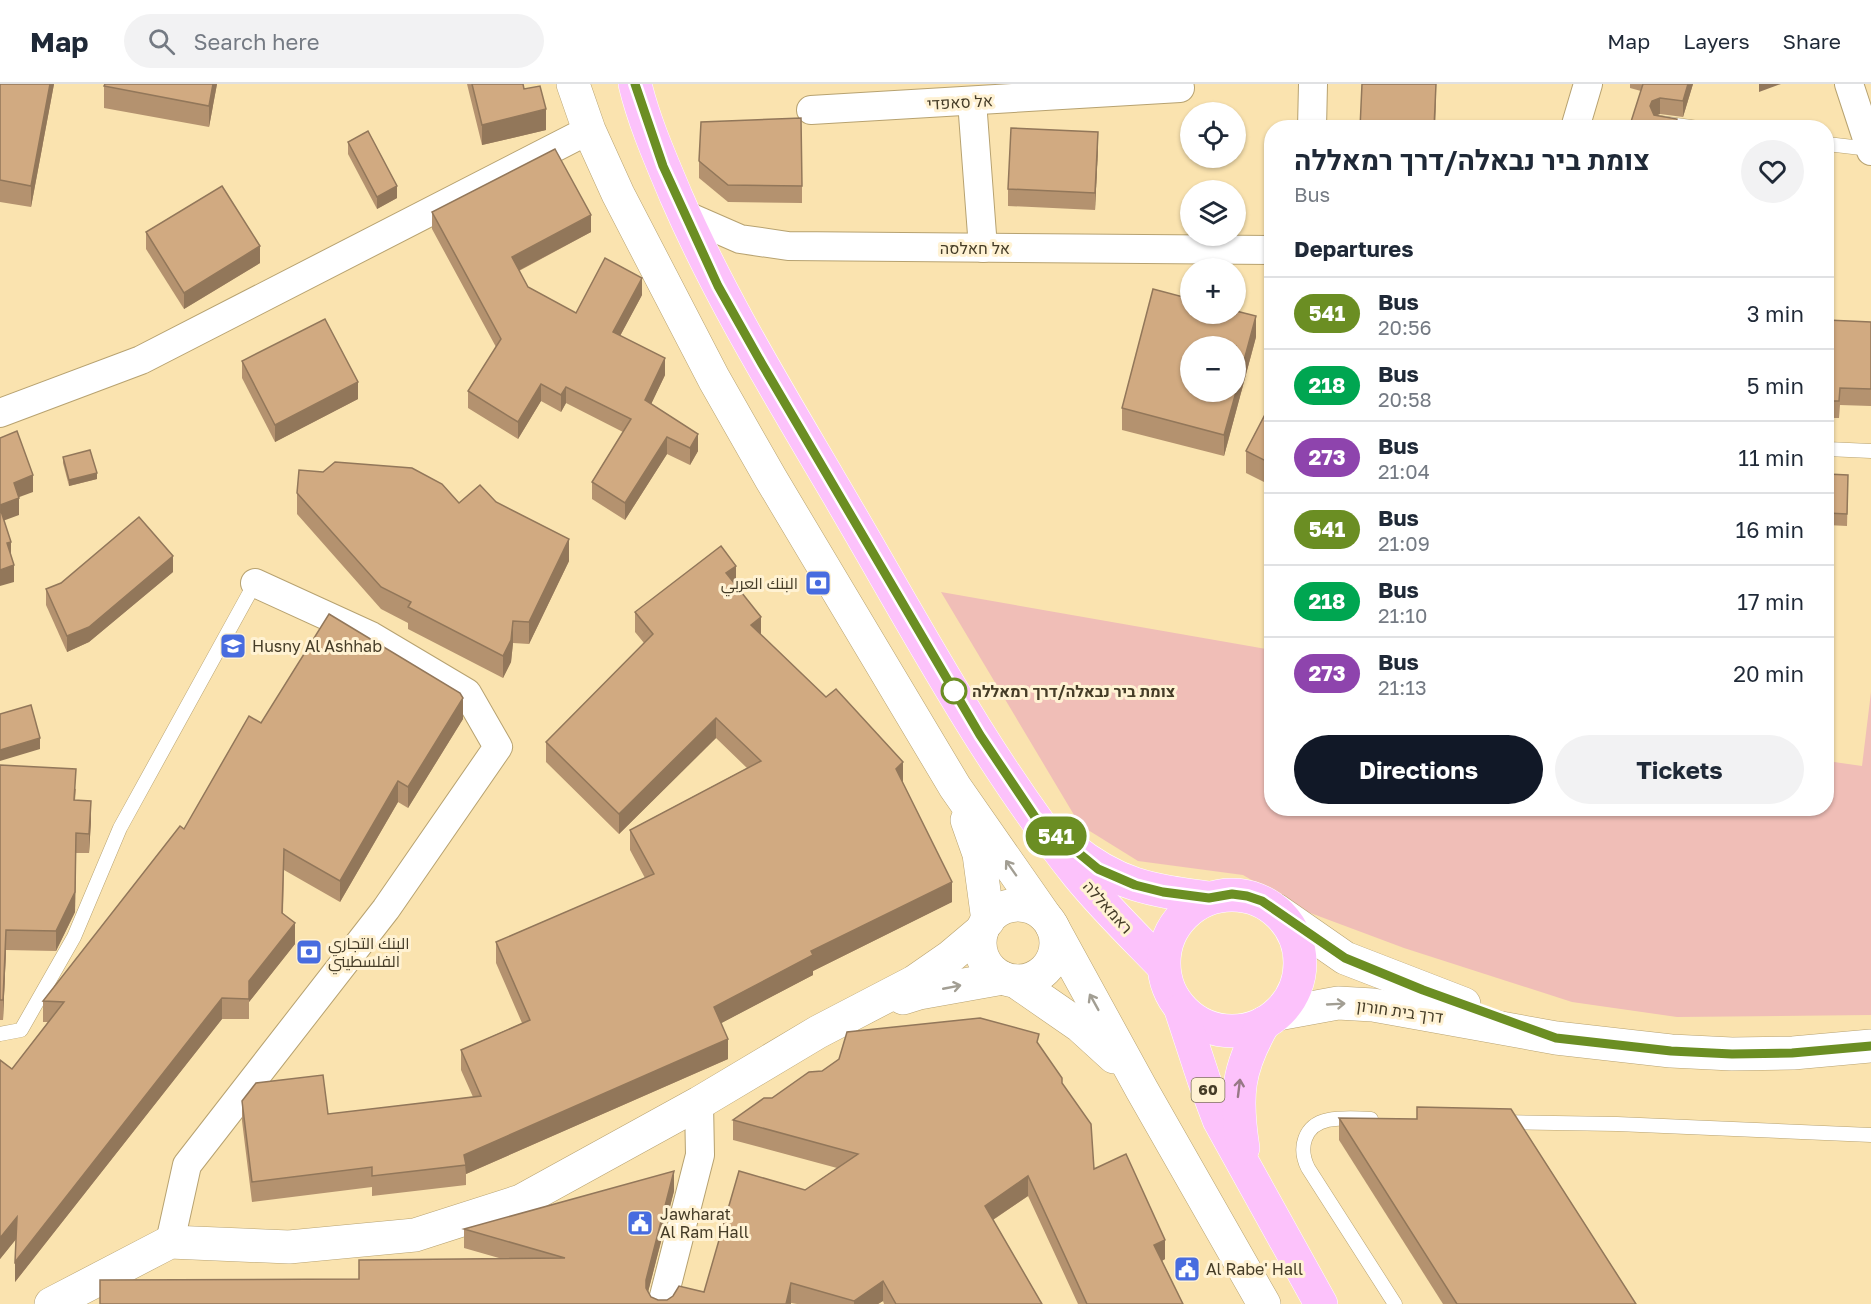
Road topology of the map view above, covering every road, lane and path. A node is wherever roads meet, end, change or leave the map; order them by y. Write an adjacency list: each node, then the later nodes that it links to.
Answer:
1 (573, 84): 11 (street)
2 (635, 84): 14 (highway, ראמאללה / 60)
3 (1313, 84): 9 (street)
4 (1588, 84): 10 (street)
5 (1849, 84): 13 (street)
6 (1180, 88): 7 (street, אל סאפדי)
7 (972, 101): 8 (street, אל סאפדי); 15 (street)
8 (811, 110)
9 (1312, 120)
10 (1577, 120)
11 (589, 130): 17 (street); 21 (street)
12 (1834, 145): 13 (lane)
13 (1871, 150)
14 (685, 215): 15 (street, אל חאלסה); 22 (highway, ראמאללה / 60)
15 (983, 248): 16 (street, אל חאלסה)
16 (1264, 250)
17 (0, 413)
18 (1834, 448): 19 (lane)
19 (1871, 451)
20 (255, 583): 32 (lane); 41 (street)
21 (956, 787): 25 (street, one-way to 21); 26 (street)
22 (1035, 817): 23 (highway, ראמאללה / 60); 27 (highway, ראמאללה / 60)
23 (1209, 898): 24 (highway, 60); 27 (highway, 60)
24 (1276, 910): 30 (highway, 60); 33 (street, דרך בית חורון)
25 (1049, 921): 26 (street); 28 (street); 35 (street, one-way to 25)
26 (985, 925): 28 (street); 31 (street)
27 (1163, 966): 29 (highway, 60)
28 (1009, 979): 31 (street, one-way to 28); 35 (street)
29 (1181, 1010): 30 (highway, 60); 40 (highway, 60)
30 (1271, 1019): 33 (street, דרך בית חורון, one-way to 33); 40 (highway, 60, one-way to 30)
31 (818, 1032): 36 (street)
32 (0, 1034)
33 (1556, 1038): 34 (street, דרך בית חורון)
34 (1871, 1046)
35 (1142, 1090): 44 (street)
36 (699, 1103): 41 (street); 43 (street)
37 (1380, 1119): 46 (lane)
38 (1487, 1121): 39 (lane)
39 (1871, 1135)
40 (1246, 1167): 45 (highway, 60)
41 (170, 1242): 42 (street)
42 (51, 1304)
43 (662, 1304)
44 (1264, 1304)
45 (1320, 1304)
46 (1395, 1304)

